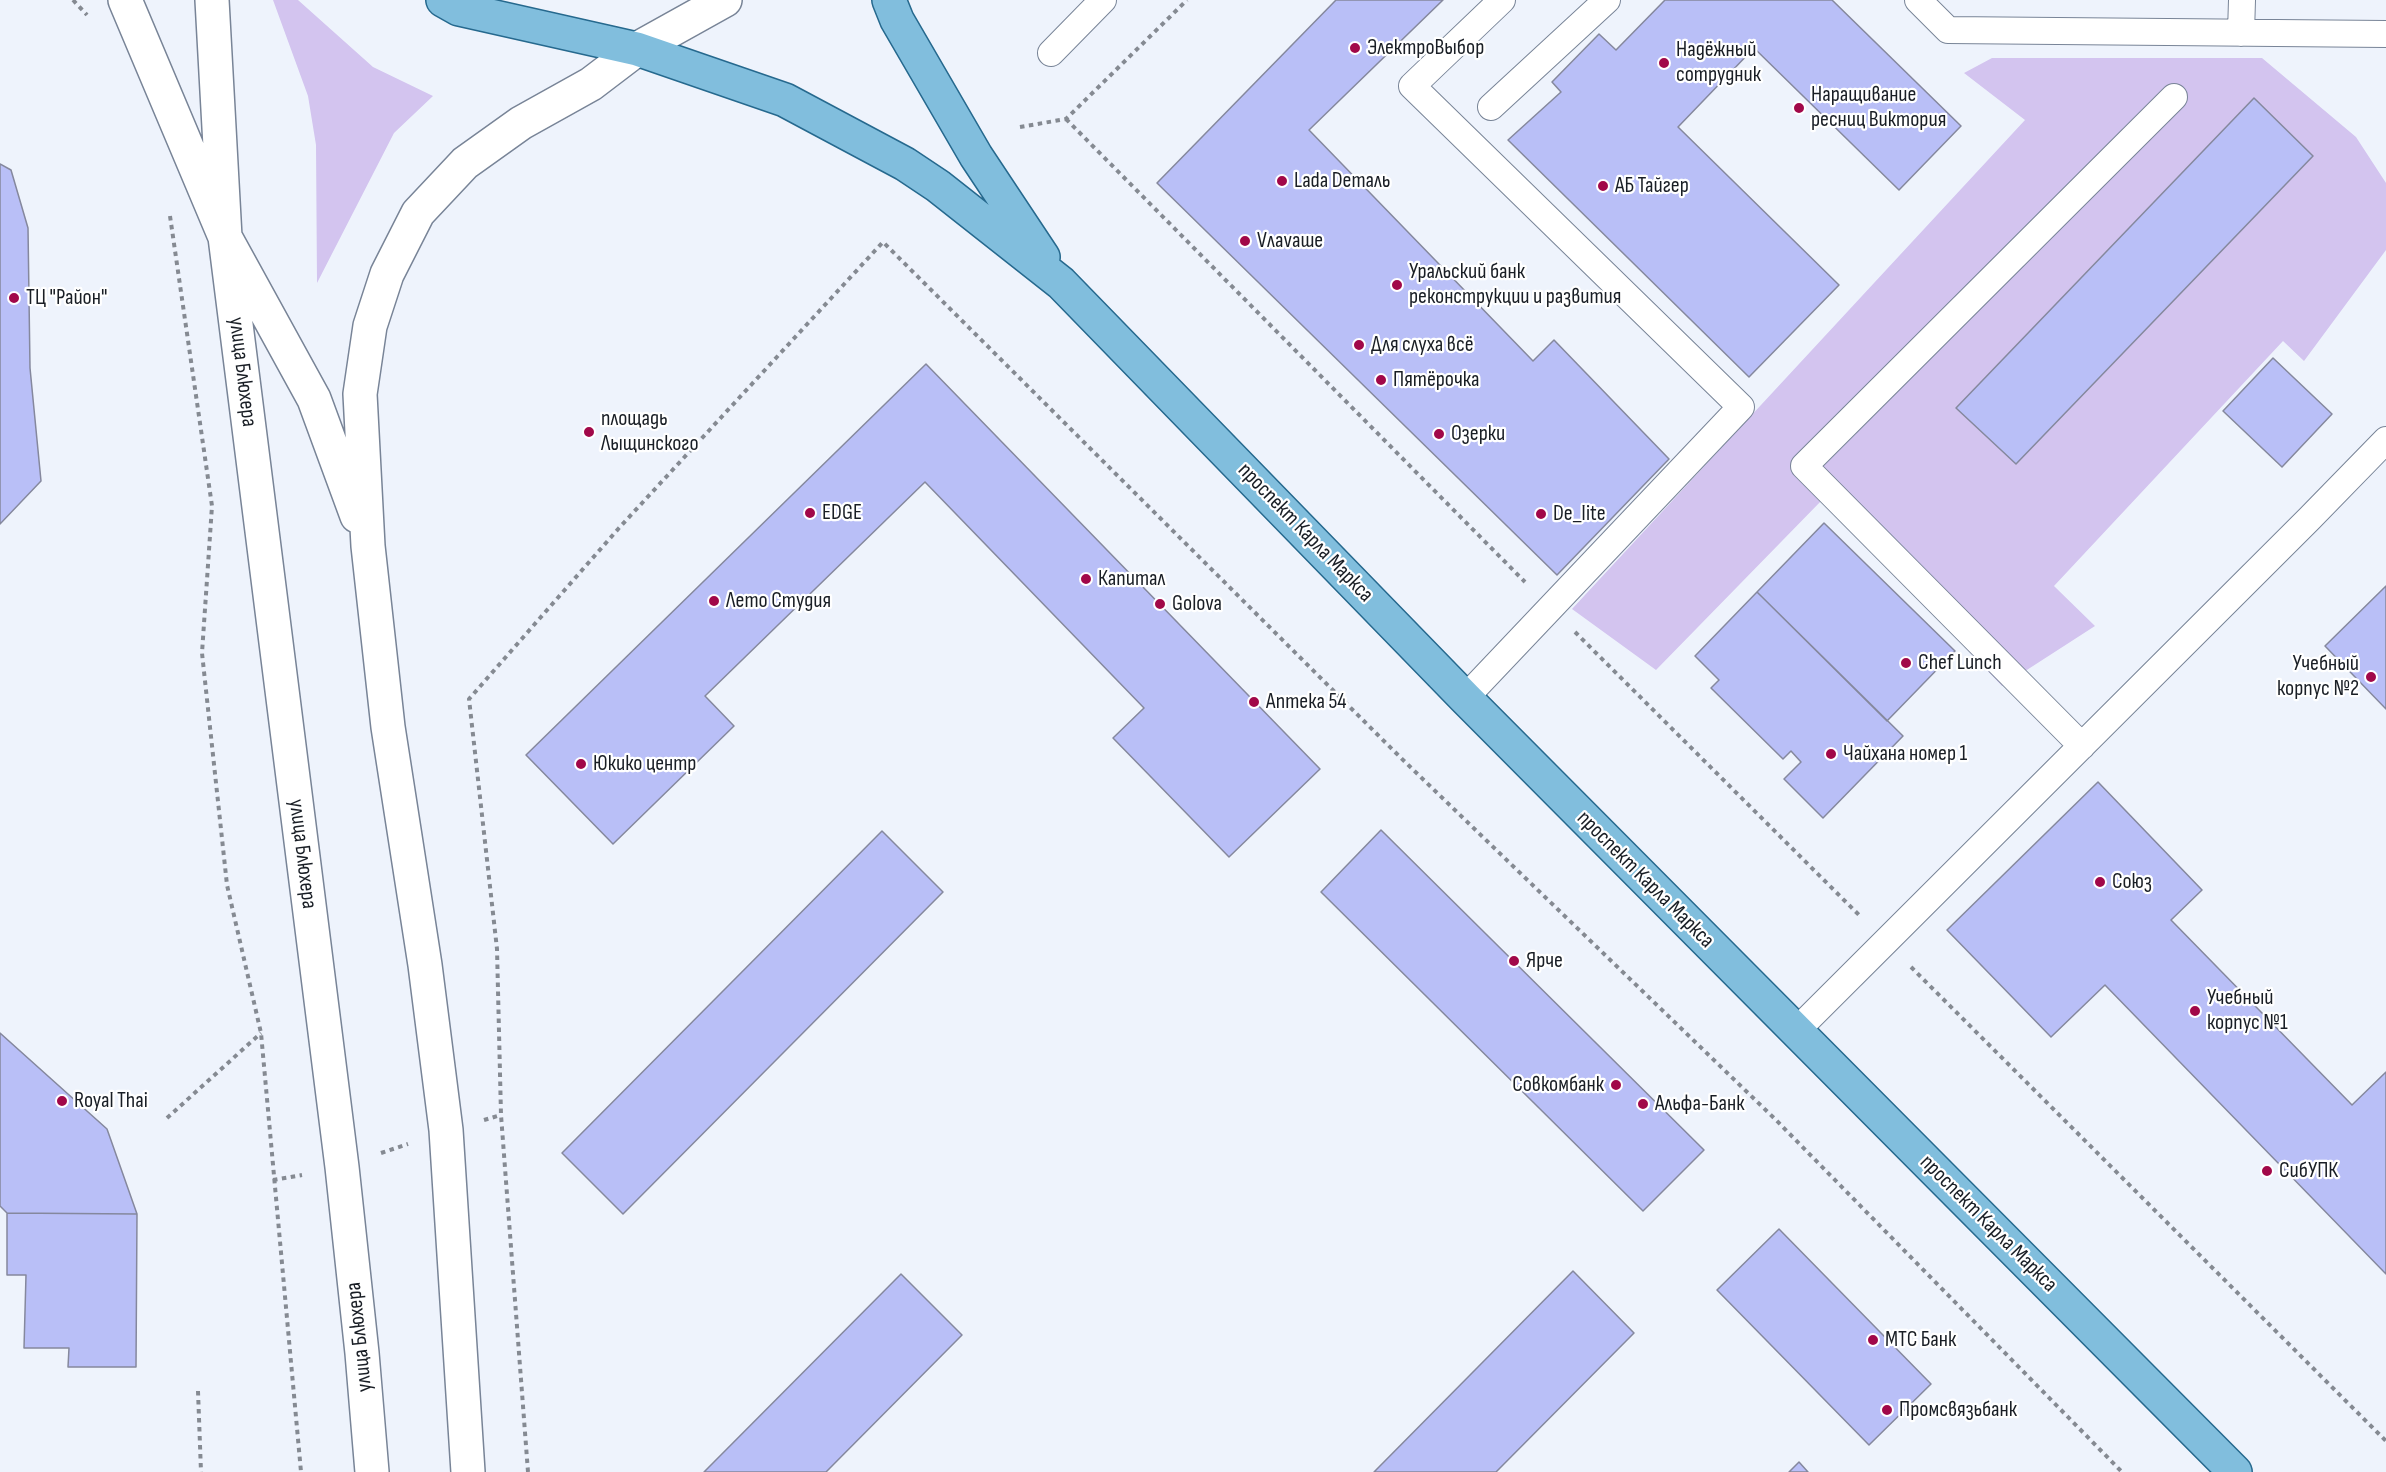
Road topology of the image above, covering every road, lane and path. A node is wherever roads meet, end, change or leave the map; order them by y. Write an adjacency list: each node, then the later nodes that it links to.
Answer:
1 (73, 0): 13 (path)
2 (125, 0): 23 (main road)
3 (212, 0): 23 (main road)
4 (443, 0): 16 (main road)
5 (725, 0): 16 (main road)
6 (889, 0): 24 (main road)
7 (1103, 0): 17 (lane)
8 (1187, 0): 20 (path)
9 (1503, 0): 27 (lane)
10 (1607, 0): 19 (lane)
11 (1918, 0): 14 (lane)
12 (2242, 0): 14 (lane)
13 (88, 16)
14 (2241, 33): 15 (lane)
15 (2386, 34)
16 (638, 49): 24 (main road); 26 (main road)
17 (1051, 53)
18 (2174, 97): 29 (lane)
19 (1491, 107)
20 (1066, 119): 21 (path); 27 (path)
21 (1020, 128)
22 (169, 206): 32 (path)
23 (225, 237): 26 (main road); 38 (main road, улица Блюхера)
24 (1061, 283): 28 (main road, проспект Карла Маркса)
25 (2386, 440): 29 (lane)
26 (368, 546): 39 (main road)
27 (1551, 608): 28 (lane); 30 (path)
28 (1465, 698): 31 (main road, проспект Карла Маркса)
29 (2082, 746): 30 (lane)
30 (1886, 942): 31 (lane); 35 (path)
31 (1796, 1031): 42 (main road, проспект Карла Маркса)
32 (261, 1033): 33 (path); 37 (path)
33 (167, 1118)
34 (198, 1391): 36 (path)
35 (2386, 1441)
36 (201, 1472)
37 (301, 1472)
38 (372, 1472)
39 (468, 1472)
40 (528, 1472): 41 (path)
41 (2122, 1472)
42 (2235, 1472)

